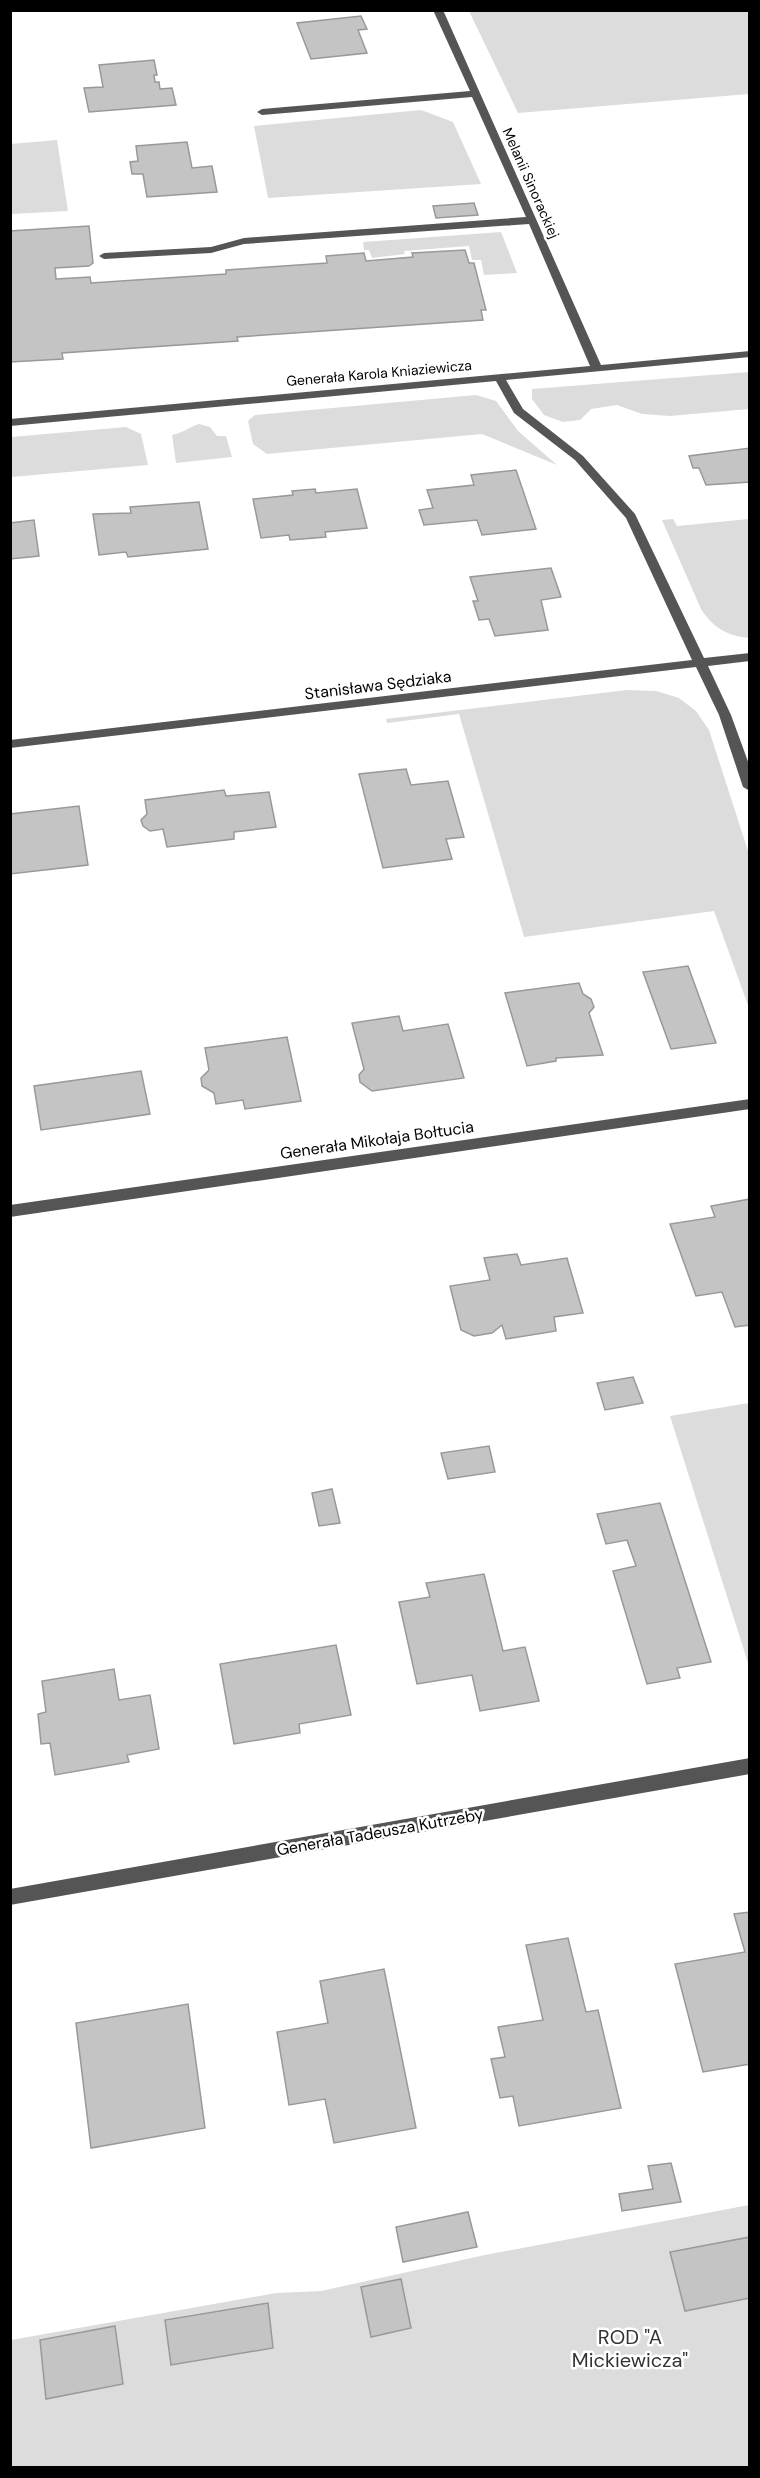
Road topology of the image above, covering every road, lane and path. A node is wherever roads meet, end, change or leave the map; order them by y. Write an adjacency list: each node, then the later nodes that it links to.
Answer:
1 (438, 10): 2 (street, Melanii Sinorackiej)
2 (475, 94): 3 (street); 4 (street, Melanii Sinorackiej)
3 (262, 112)
4 (532, 220): 5 (street); 7 (street, Melanii Sinorackiej)
5 (104, 256)
6 (750, 354): 7 (street, Generała Karola Kniaziewicza)
7 (596, 368): 8 (street, Generała Karola Kniaziewicza)
8 (499, 377): 9 (street, Generała Karola Kniaziewicza); 11 (street)
9 (10, 423)
10 (750, 657): 11 (street, Stanisława Sędziaka)
11 (699, 663): 12 (street, Stanisława Sędziaka); 13 (street)
12 (10, 744)
13 (750, 787)
14 (750, 1104): 15 (street, Generała Mikołaja Bołtucia)
15 (10, 1211)
16 (750, 1766): 17 (street, Generała Tadeusza Kutrzeby)
17 (10, 1898)

